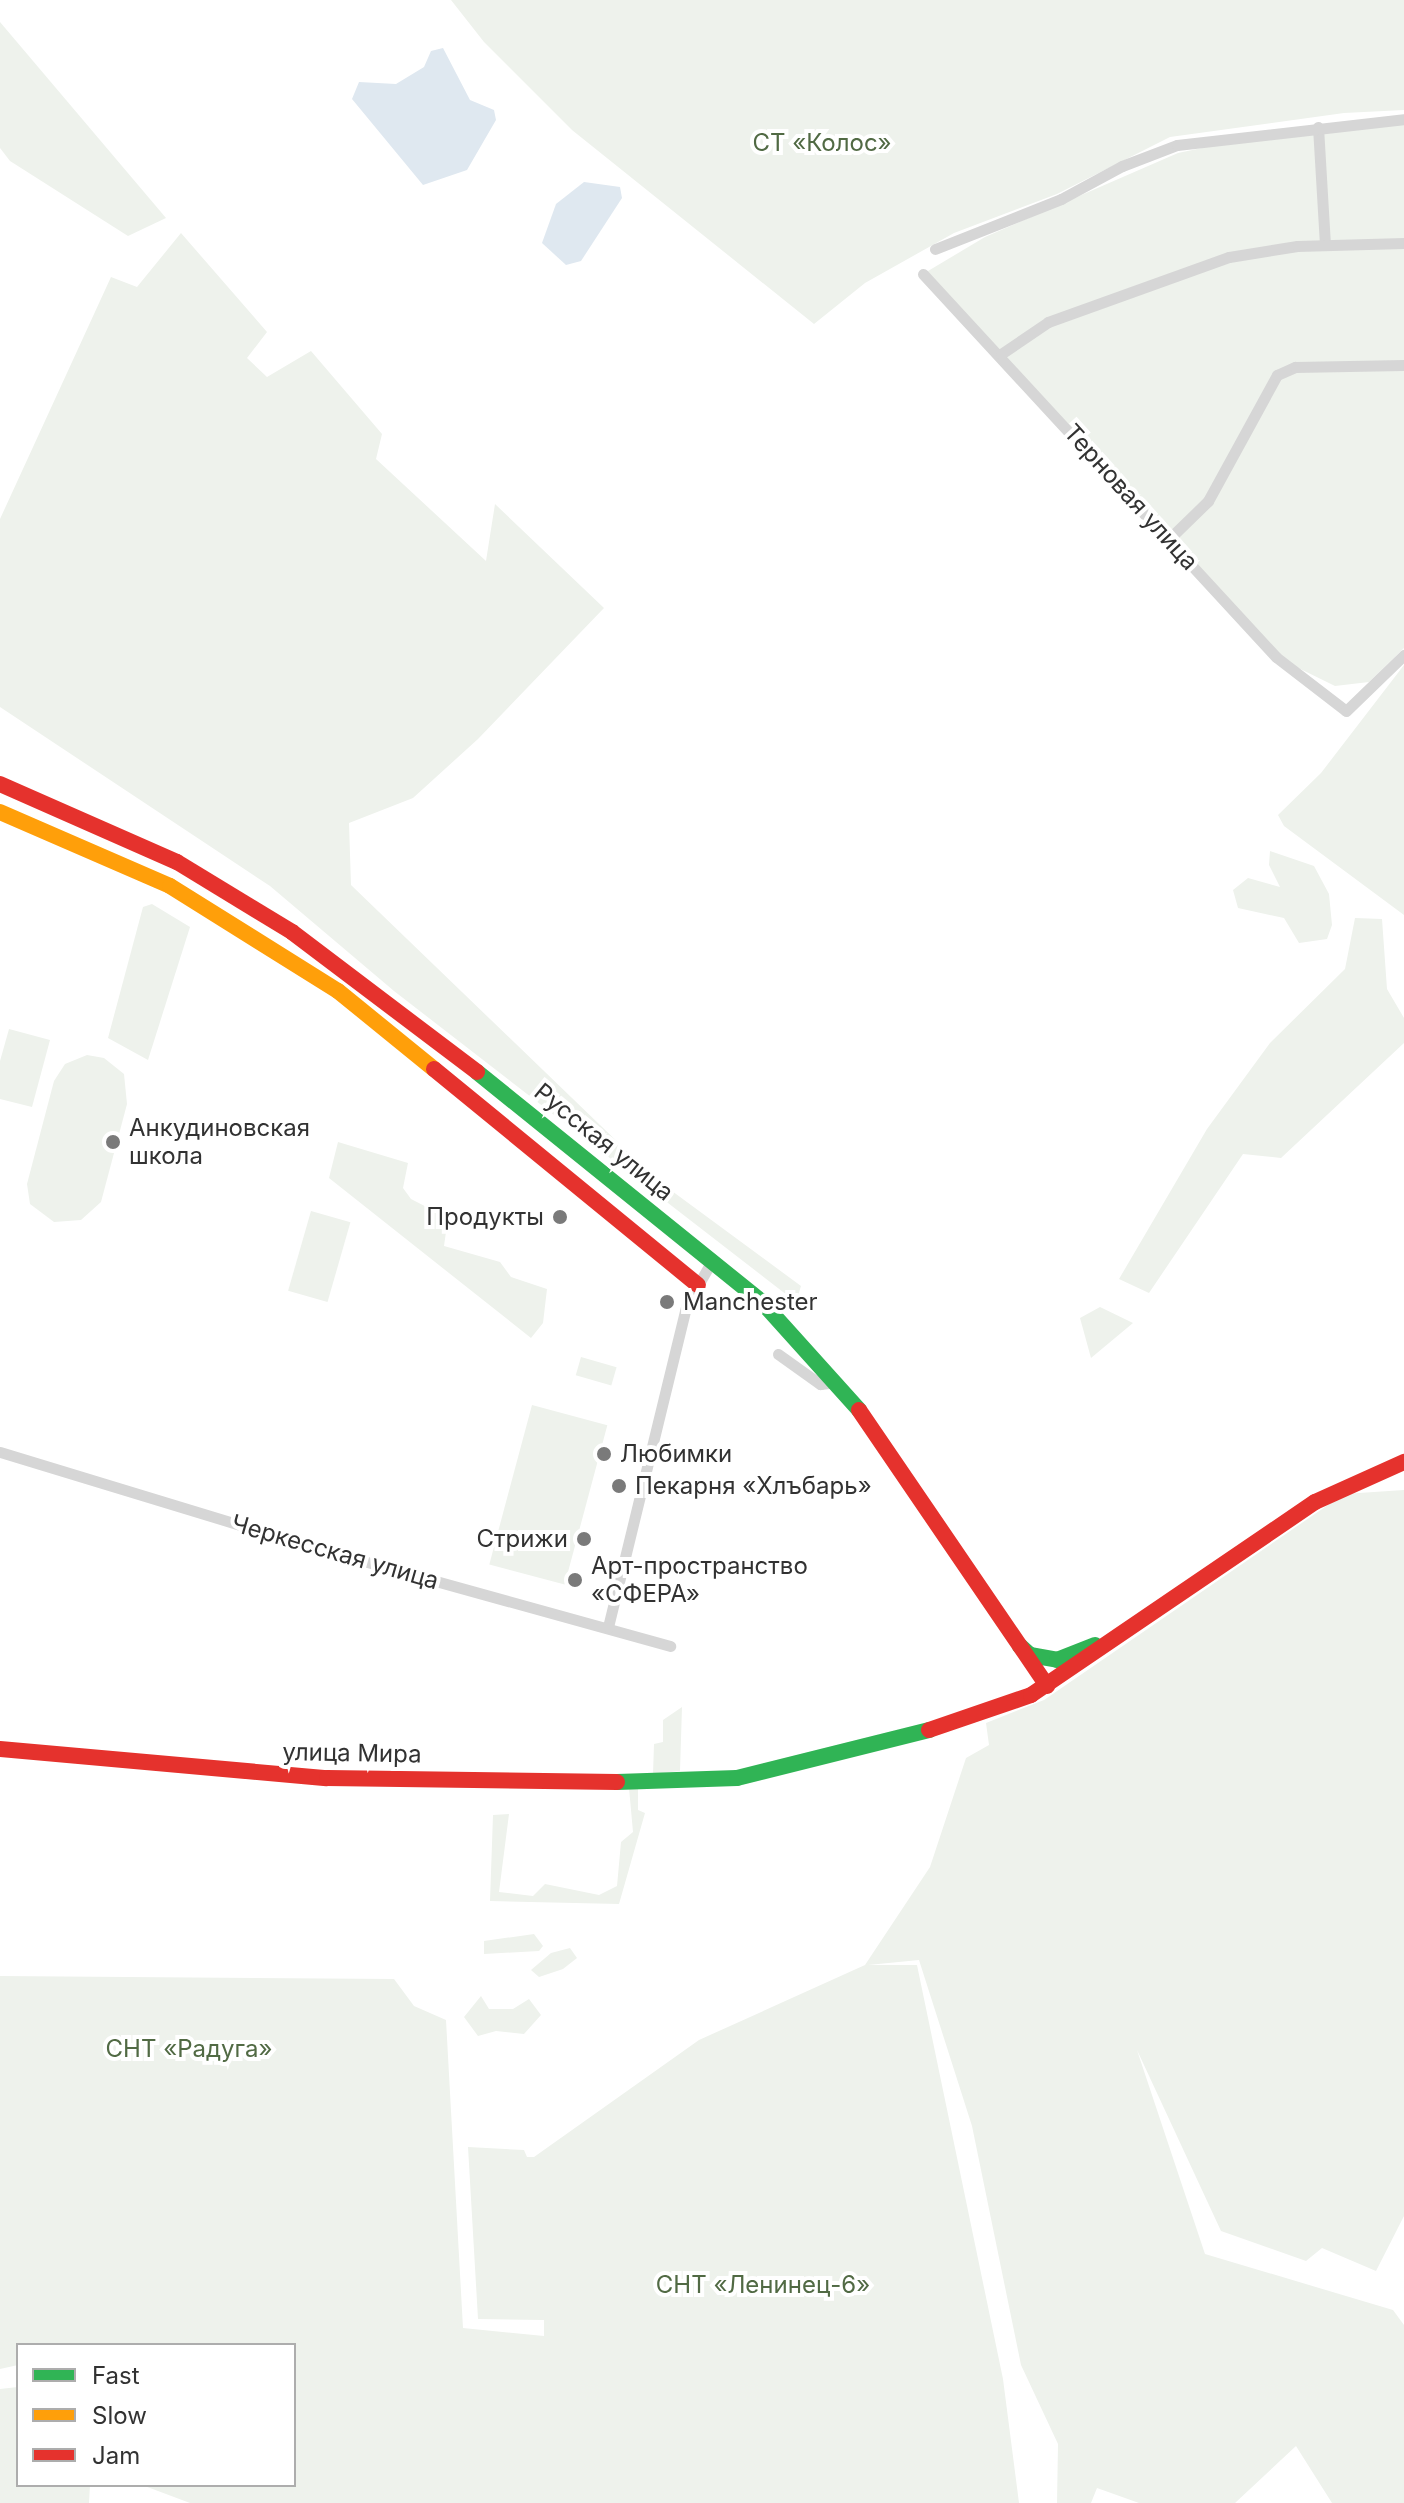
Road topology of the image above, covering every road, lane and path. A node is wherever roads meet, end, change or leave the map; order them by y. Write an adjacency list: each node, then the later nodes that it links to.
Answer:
1 (1404, 119): 2 (street)
2 (1318, 127): 4 (street); 5 (street)
3 (1404, 243): 4 (street)
4 (1325, 245): 7 (street)
5 (935, 249)
6 (923, 274): 7 (street, Терновая улица)
7 (1001, 354): 9 (street, Терновая улица)
8 (1404, 365): 9 (street)
9 (1170, 538): 10 (street, Терновая улица)
10 (1404, 655)
11 (0, 784): 13 (street, Русская улица)
12 (0, 812): 14 (street)
13 (713, 1259): 14 (street); 16 (street, Русская улица)
14 (698, 1285): 19 (street)
15 (778, 1354): 16 (street)
16 (838, 1382): 21 (street, Русская улица)
17 (0, 1452): 19 (street, Черкесская улица)
18 (1404, 1462): 20 (street)
19 (608, 1627): 22 (street, Черкесская улица)
20 (1122, 1634): 21 (street); 23 (street, улица Мира)
21 (1008, 1636): 23 (street, Русская улица)
22 (670, 1646)
23 (1047, 1686): 24 (street, улица Мира)
24 (0, 1749)

